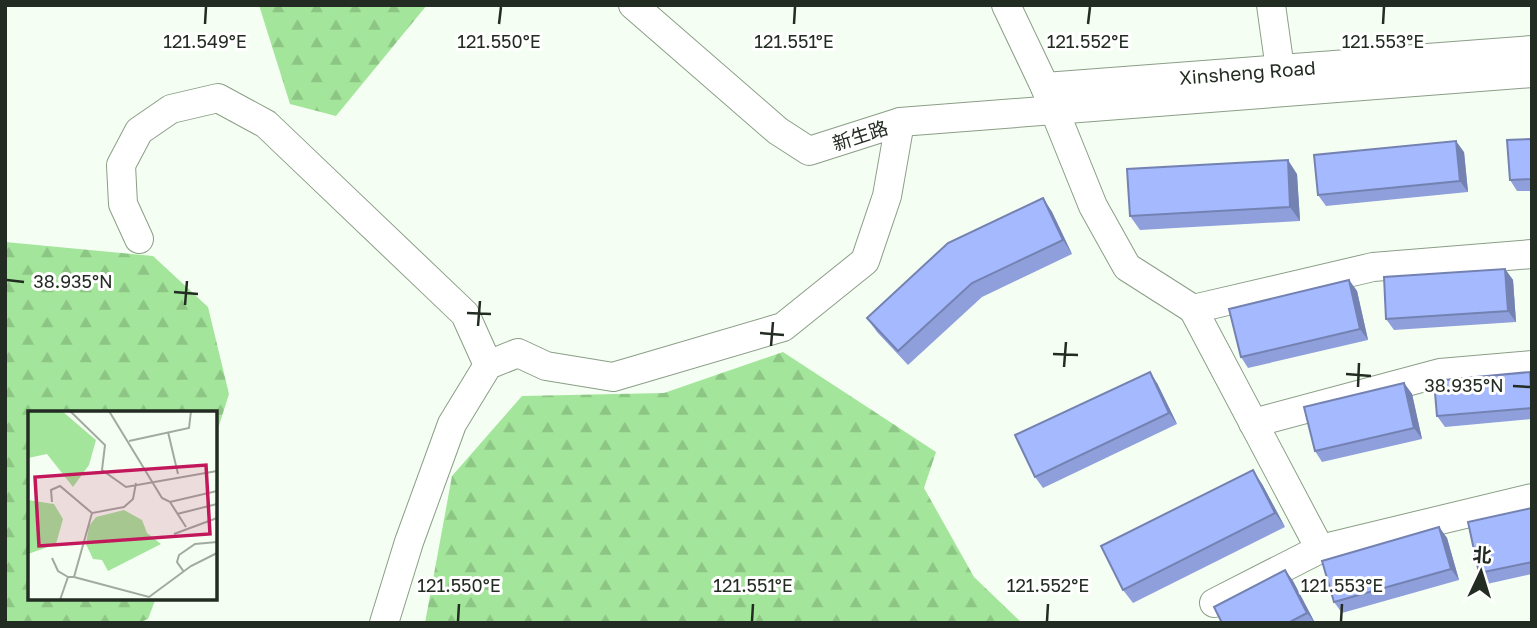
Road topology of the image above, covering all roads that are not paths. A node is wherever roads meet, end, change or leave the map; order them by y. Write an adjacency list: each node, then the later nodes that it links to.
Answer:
1 (633, 5): 8 (street, 新生路)
2 (1006, 5): 7 (street)
3 (1271, 5): 5 (street)
4 (1532, 50): 5 (street, Xinsheng Road)
5 (1280, 69): 7 (street, Xinsheng Road)
6 (1532, 73): 7 (street, Xinsheng Road)
7 (1050, 98): 8 (street, 新生路); 11 (street)
8 (900, 122): 12 (street)
9 (139, 239): 12 (street)
10 (1532, 254): 11 (street)
11 (1193, 309): 14 (street)
12 (488, 365): 18 (street)
13 (1532, 365): 14 (street)
14 (1253, 423): 16 (street)
15 (1532, 498): 16 (street)
16 (1320, 550): 17 (street)
17 (1214, 603)
18 (384, 623)

